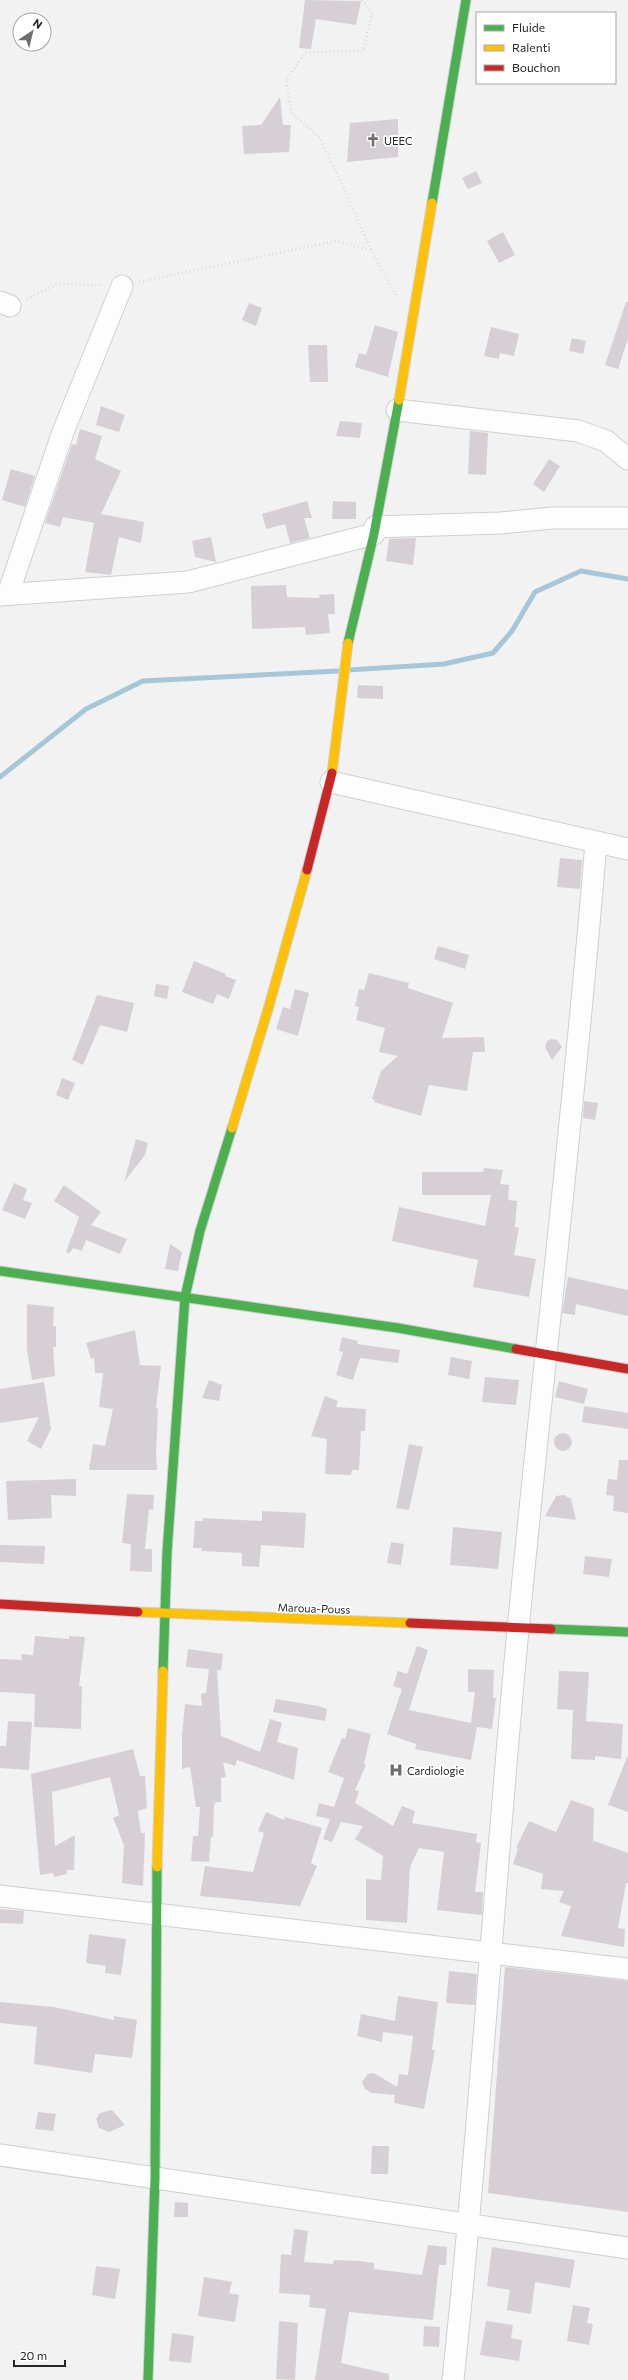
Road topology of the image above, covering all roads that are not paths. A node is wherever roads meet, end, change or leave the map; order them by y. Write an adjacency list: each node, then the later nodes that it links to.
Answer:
1 (463, 0): 2 (street)
2 (466, 0): 4 (street)
3 (122, 286): 8 (street)
4 (397, 410): 5 (street); 7 (street)
5 (628, 459)
6 (628, 518): 7 (street)
7 (374, 531): 8 (street); 9 (street)
8 (4, 595)
9 (331, 782): 10 (street); 13 (street)
10 (596, 842): 11 (street); 14 (street)
11 (628, 849)
12 (0, 1271): 13 (street)
13 (185, 1297): 14 (street); 17 (street)
14 (547, 1355): 15 (street); 18 (street)
15 (628, 1369)
16 (0, 1604): 17 (street, Maroua-Pouss)
17 (166, 1614): 18 (street, Maroua-Pouss); 21 (street)
18 (518, 1628): 19 (street, Maroua-Pouss); 22 (street)
19 (628, 1632)
20 (0, 1896): 21 (street)
21 (156, 1916): 22 (street); 25 (street)
22 (490, 1953): 23 (street); 26 (street)
23 (628, 1969)
24 (0, 2155): 25 (street)
25 (155, 2179): 26 (street); 28 (street)
26 (470, 2224): 27 (street); 29 (street)
27 (628, 2248)
28 (148, 2380)
29 (453, 2380)

